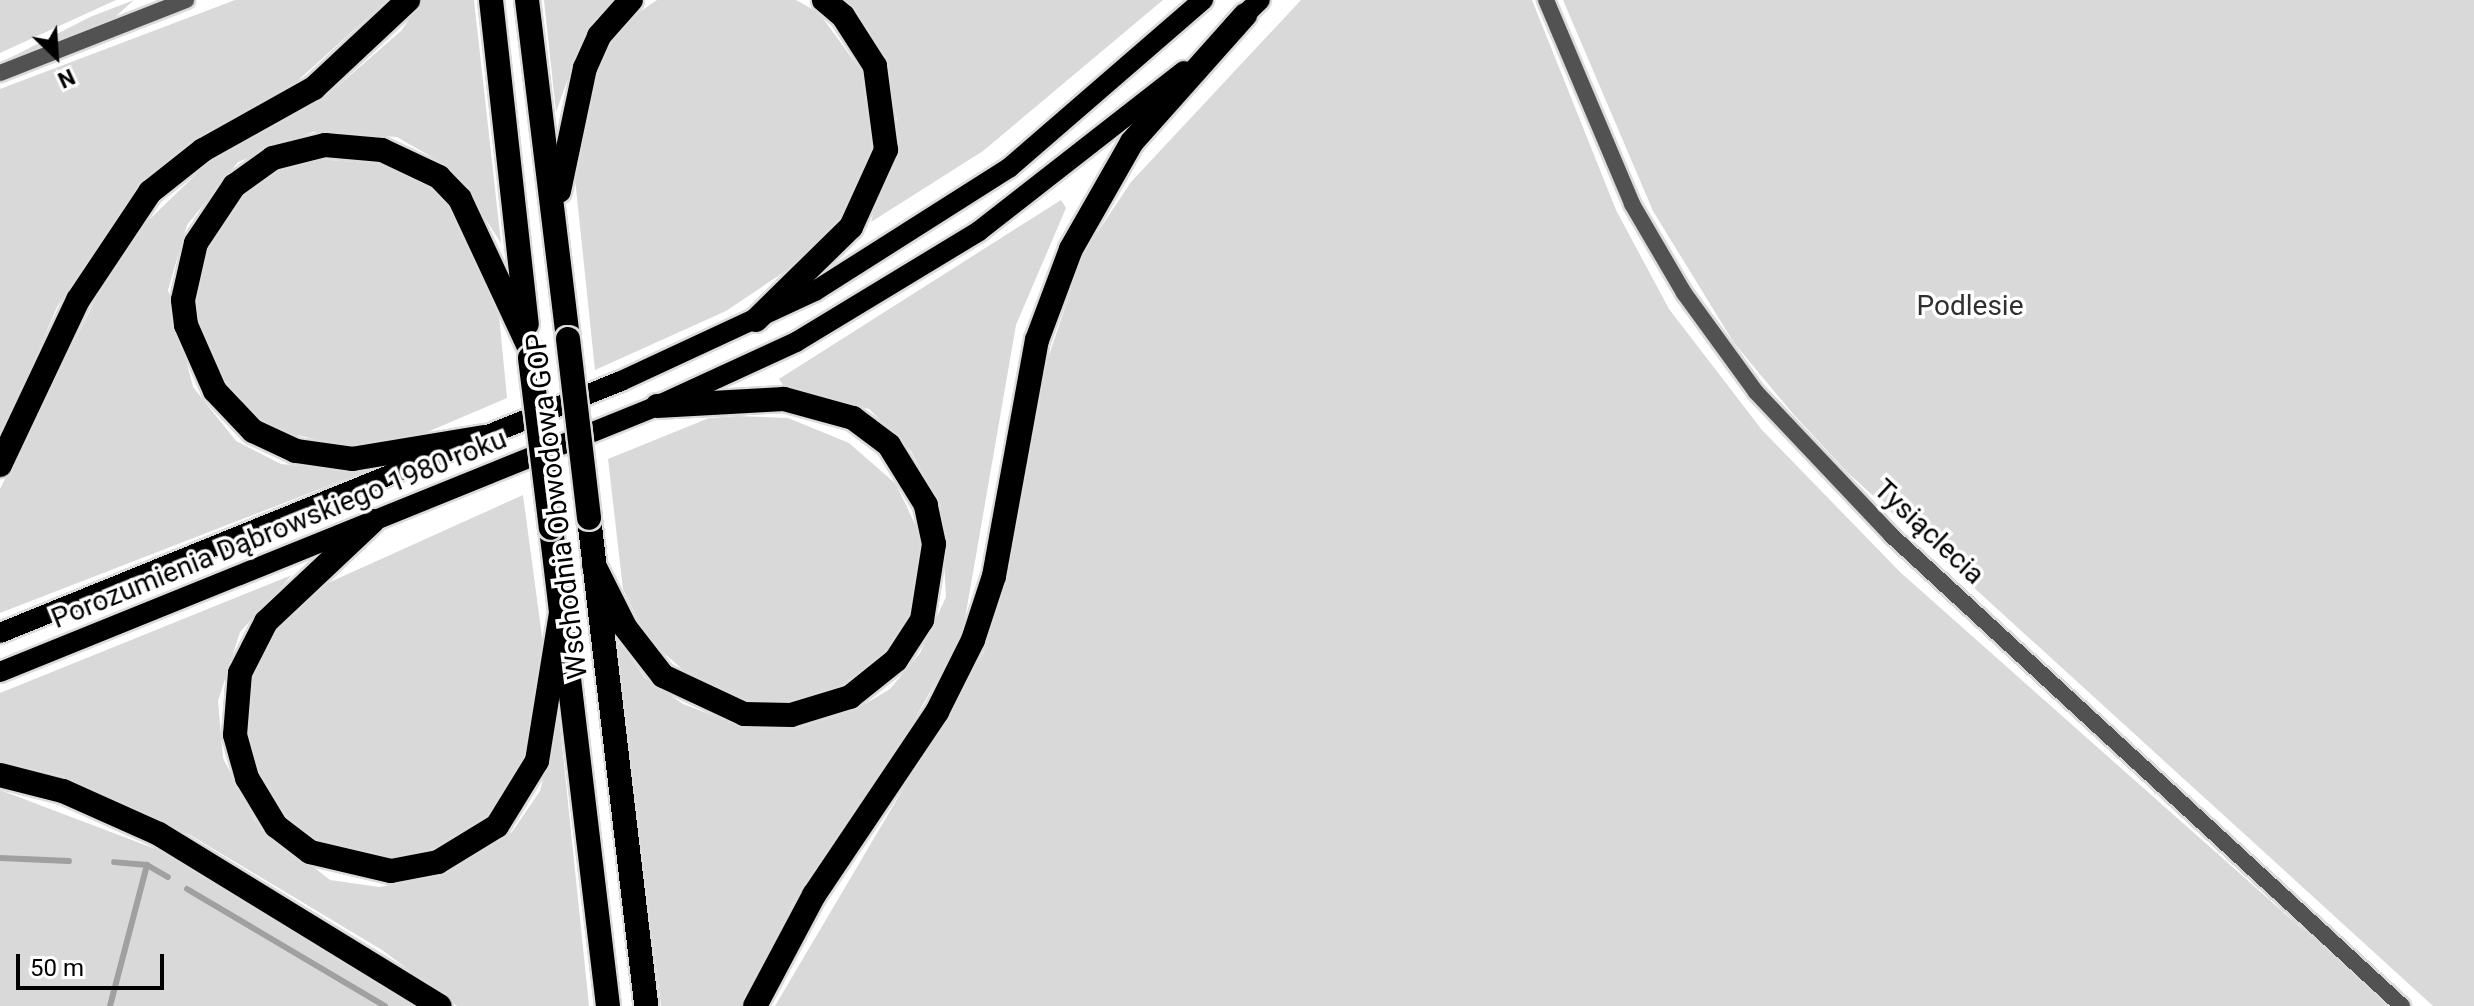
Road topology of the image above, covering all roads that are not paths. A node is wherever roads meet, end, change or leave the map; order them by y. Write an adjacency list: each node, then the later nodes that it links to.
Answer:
1 (186, 0): 10 (street)
2 (408, 0): 16 (highway)
3 (491, 0): 13 (highway, Wschodnia Obwodowa GOP)
4 (527, 0): 11 (highway, Wschodnia Obwodowa GOP)
5 (631, 0): 11 (highway)
6 (824, 0): 12 (highway)
7 (1203, 0): 12 (main road, Porozumienia Dąbrowskiego 1980 roku)
8 (1546, 0): 27 (street, Tysiąclecia)
9 (1252, 7): 14 (main road, Porozumienia Dąbrowskiego 1980 roku); 26 (highway)
10 (0, 73)
11 (554, 225): 18 (highway, Wschodnia Obwodowa GOP, bridge)
12 (756, 320): 15 (main road, Porozumienia Dąbrowskiego 1980 roku)
13 (530, 353): 15 (highway); 19 (highway, Wschodnia Obwodowa GOP, bridge)
14 (657, 406): 17 (main road, Porozumienia Dąbrowskiego 1980 roku); 18 (highway)
15 (484, 437): 20 (main road, Porozumienia Dąbrowskiego 1980 roku)
16 (0, 465)
17 (373, 521): 19 (highway); 21 (main road, Porozumienia Dąbrowskiego 1980 roku)
18 (594, 565): 25 (highway, Wschodnia Obwodowa GOP)
19 (561, 613): 24 (highway, Wschodnia Obwodowa GOP)
20 (0, 633)
21 (0, 672)
22 (0, 775): 23 (highway)
23 (440, 1006)
24 (608, 1006)
25 (646, 1006)
26 (755, 1006)
27 (2402, 1006)

